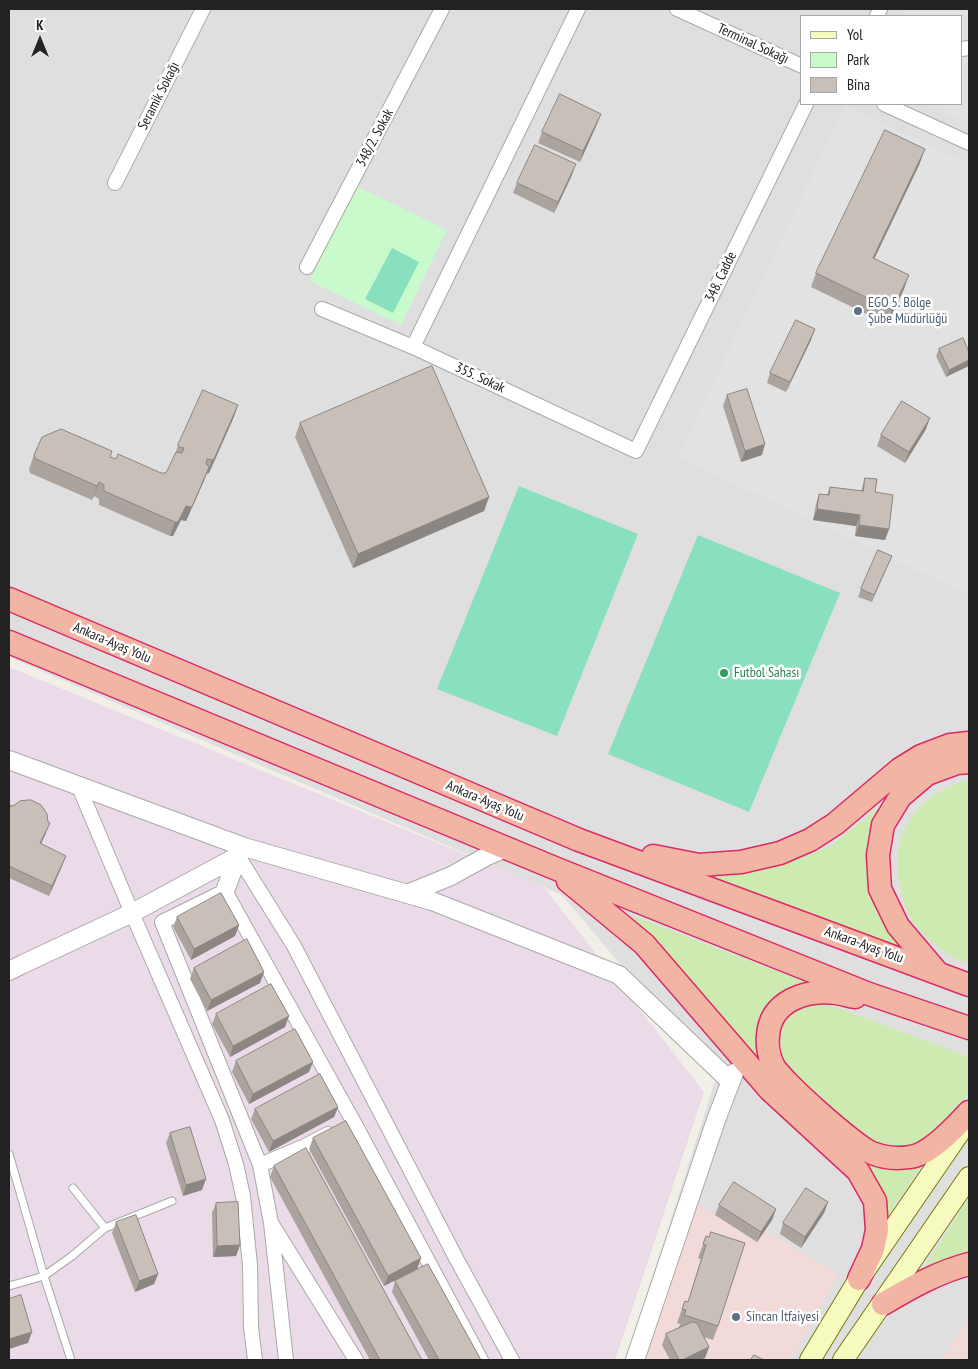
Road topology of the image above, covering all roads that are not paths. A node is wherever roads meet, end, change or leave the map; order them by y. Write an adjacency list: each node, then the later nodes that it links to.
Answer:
1 (203, 9): 9 (street, Seramik Sokağı)
2 (442, 9): 10 (street, 348/2. Sokak)
3 (578, 9): 12 (street)
4 (677, 9): 5 (street, Terminal Sokağı)
5 (798, 62)
6 (806, 105): 13 (street, 348. Cadde)
7 (886, 105): 8 (street)
8 (969, 143)
9 (115, 183)
10 (308, 268)
11 (322, 309): 12 (street, 355. Sokak)
12 (413, 347): 13 (street, 355. Sokak)
13 (636, 451)
14 (9, 599): 20 (highway, Ankara-Ayaş Yolu)
15 (9, 642): 21 (highway)
16 (969, 743): 20 (highway)
17 (9, 760): 19 (street)
18 (969, 762): 28 (highway)
19 (79, 787): 22 (street); 26 (street)
20 (578, 840): 28 (highway, Ankara-Ayaş Yolu)
21 (506, 848): 23 (highway); 25 (street)
22 (241, 852): 24 (street); 25 (street); 26 (street); 55 (street)
23 (552, 867): 30 (highway); 32 (highway)
24 (225, 891): 36 (street); 38 (street)
25 (407, 894): 33 (street)
26 (132, 913): 27 (street); 51 (street)
27 (9, 972)
28 (937, 972): 29 (highway, Ankara-Ayaş Yolu)
29 (969, 984)
30 (917, 1010): 31 (highway); 34 (highway)
31 (969, 1028)
32 (741, 1056): 33 (street); 46 (highway)
33 (731, 1082): 56 (street)
34 (969, 1112)
35 (969, 1118): 46 (main road)
36 (345, 1126): 38 (street); 54 (street)
37 (9, 1154): 45 (lane)
38 (260, 1165): 42 (street)
39 (969, 1176): 48 (main road)
40 (73, 1188): 43 (lane)
41 (172, 1201): 43 (lane)
42 (271, 1223): 52 (street); 53 (street)
43 (105, 1228): 45 (lane)
44 (969, 1264): 48 (highway)
45 (44, 1276): 47 (lane); 50 (lane)
46 (859, 1279): 57 (main road)
47 (9, 1286)
48 (883, 1304): 49 (main road)
49 (852, 1351): 58 (main road)
50 (71, 1360)
51 (255, 1360)
52 (286, 1360)
53 (356, 1360)
54 (481, 1360)
55 (512, 1360)
56 (635, 1360)
57 (810, 1360)
58 (843, 1360)

